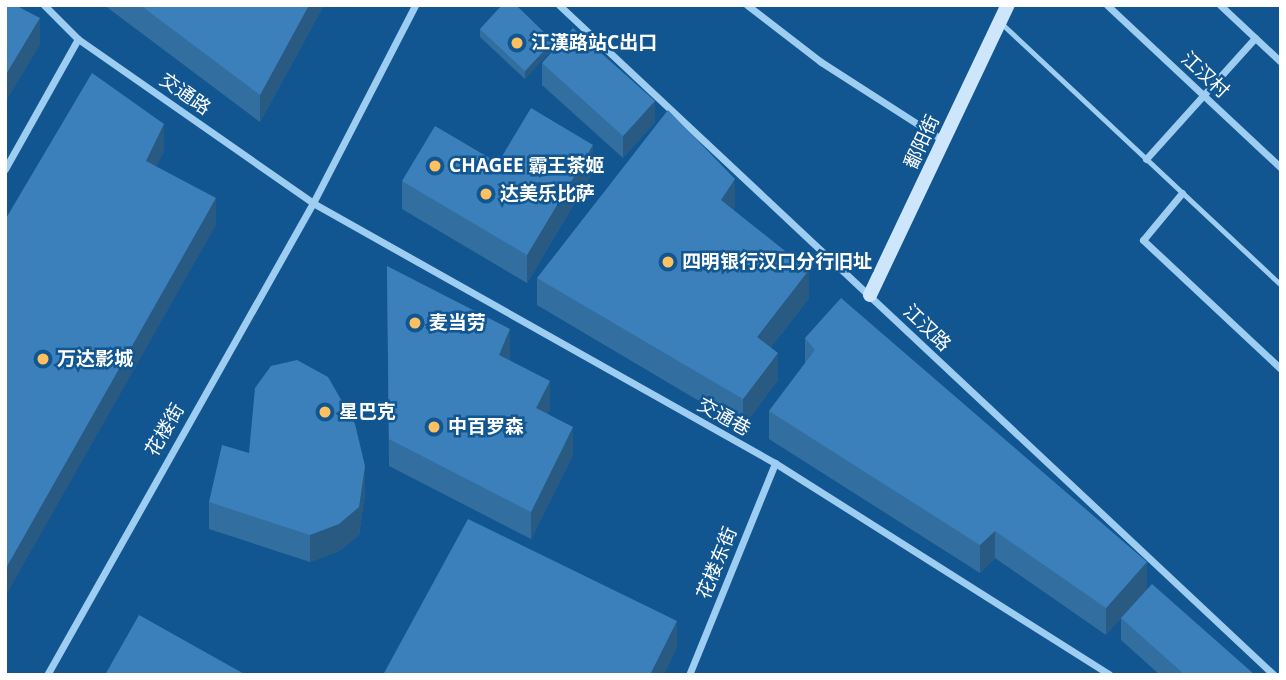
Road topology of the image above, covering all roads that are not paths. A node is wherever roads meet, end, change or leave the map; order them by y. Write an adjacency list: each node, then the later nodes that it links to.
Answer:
1 (44, 5): 9 (street, 交通路)
2 (415, 5): 18 (street, 花楼街)
3 (559, 5): 20 (street, 江汉路)
4 (747, 5): 13 (street)
5 (1008, 5): 8 (street, 鄱阳街)
6 (1107, 5): 12 (street, 江汉村)
7 (1220, 5): 10 (street)
8 (1000, 22): 13 (street, 鄱阳街); 14 (lane)
9 (78, 38): 16 (street); 18 (street, 交通路)
10 (1255, 38): 11 (street); 12 (street)
11 (1281, 62)
12 (1203, 95): 14 (street); 15 (street, 江汉村)
13 (944, 141): 20 (street, 鄱阳街)
14 (1146, 159): 17 (lane)
15 (1281, 168)
16 (5, 169)
17 (1182, 193): 19 (lane); 21 (street)
18 (313, 203): 22 (street, 交通巷); 23 (street, 花楼街)
19 (1281, 285)
20 (870, 295): 26 (street, 江汉路)
21 (1281, 369)
22 (775, 463): 24 (street, 花楼东街); 25 (street, 交通巷)
23 (47, 675)
24 (689, 675)
25 (1110, 675)
26 (1274, 675)

